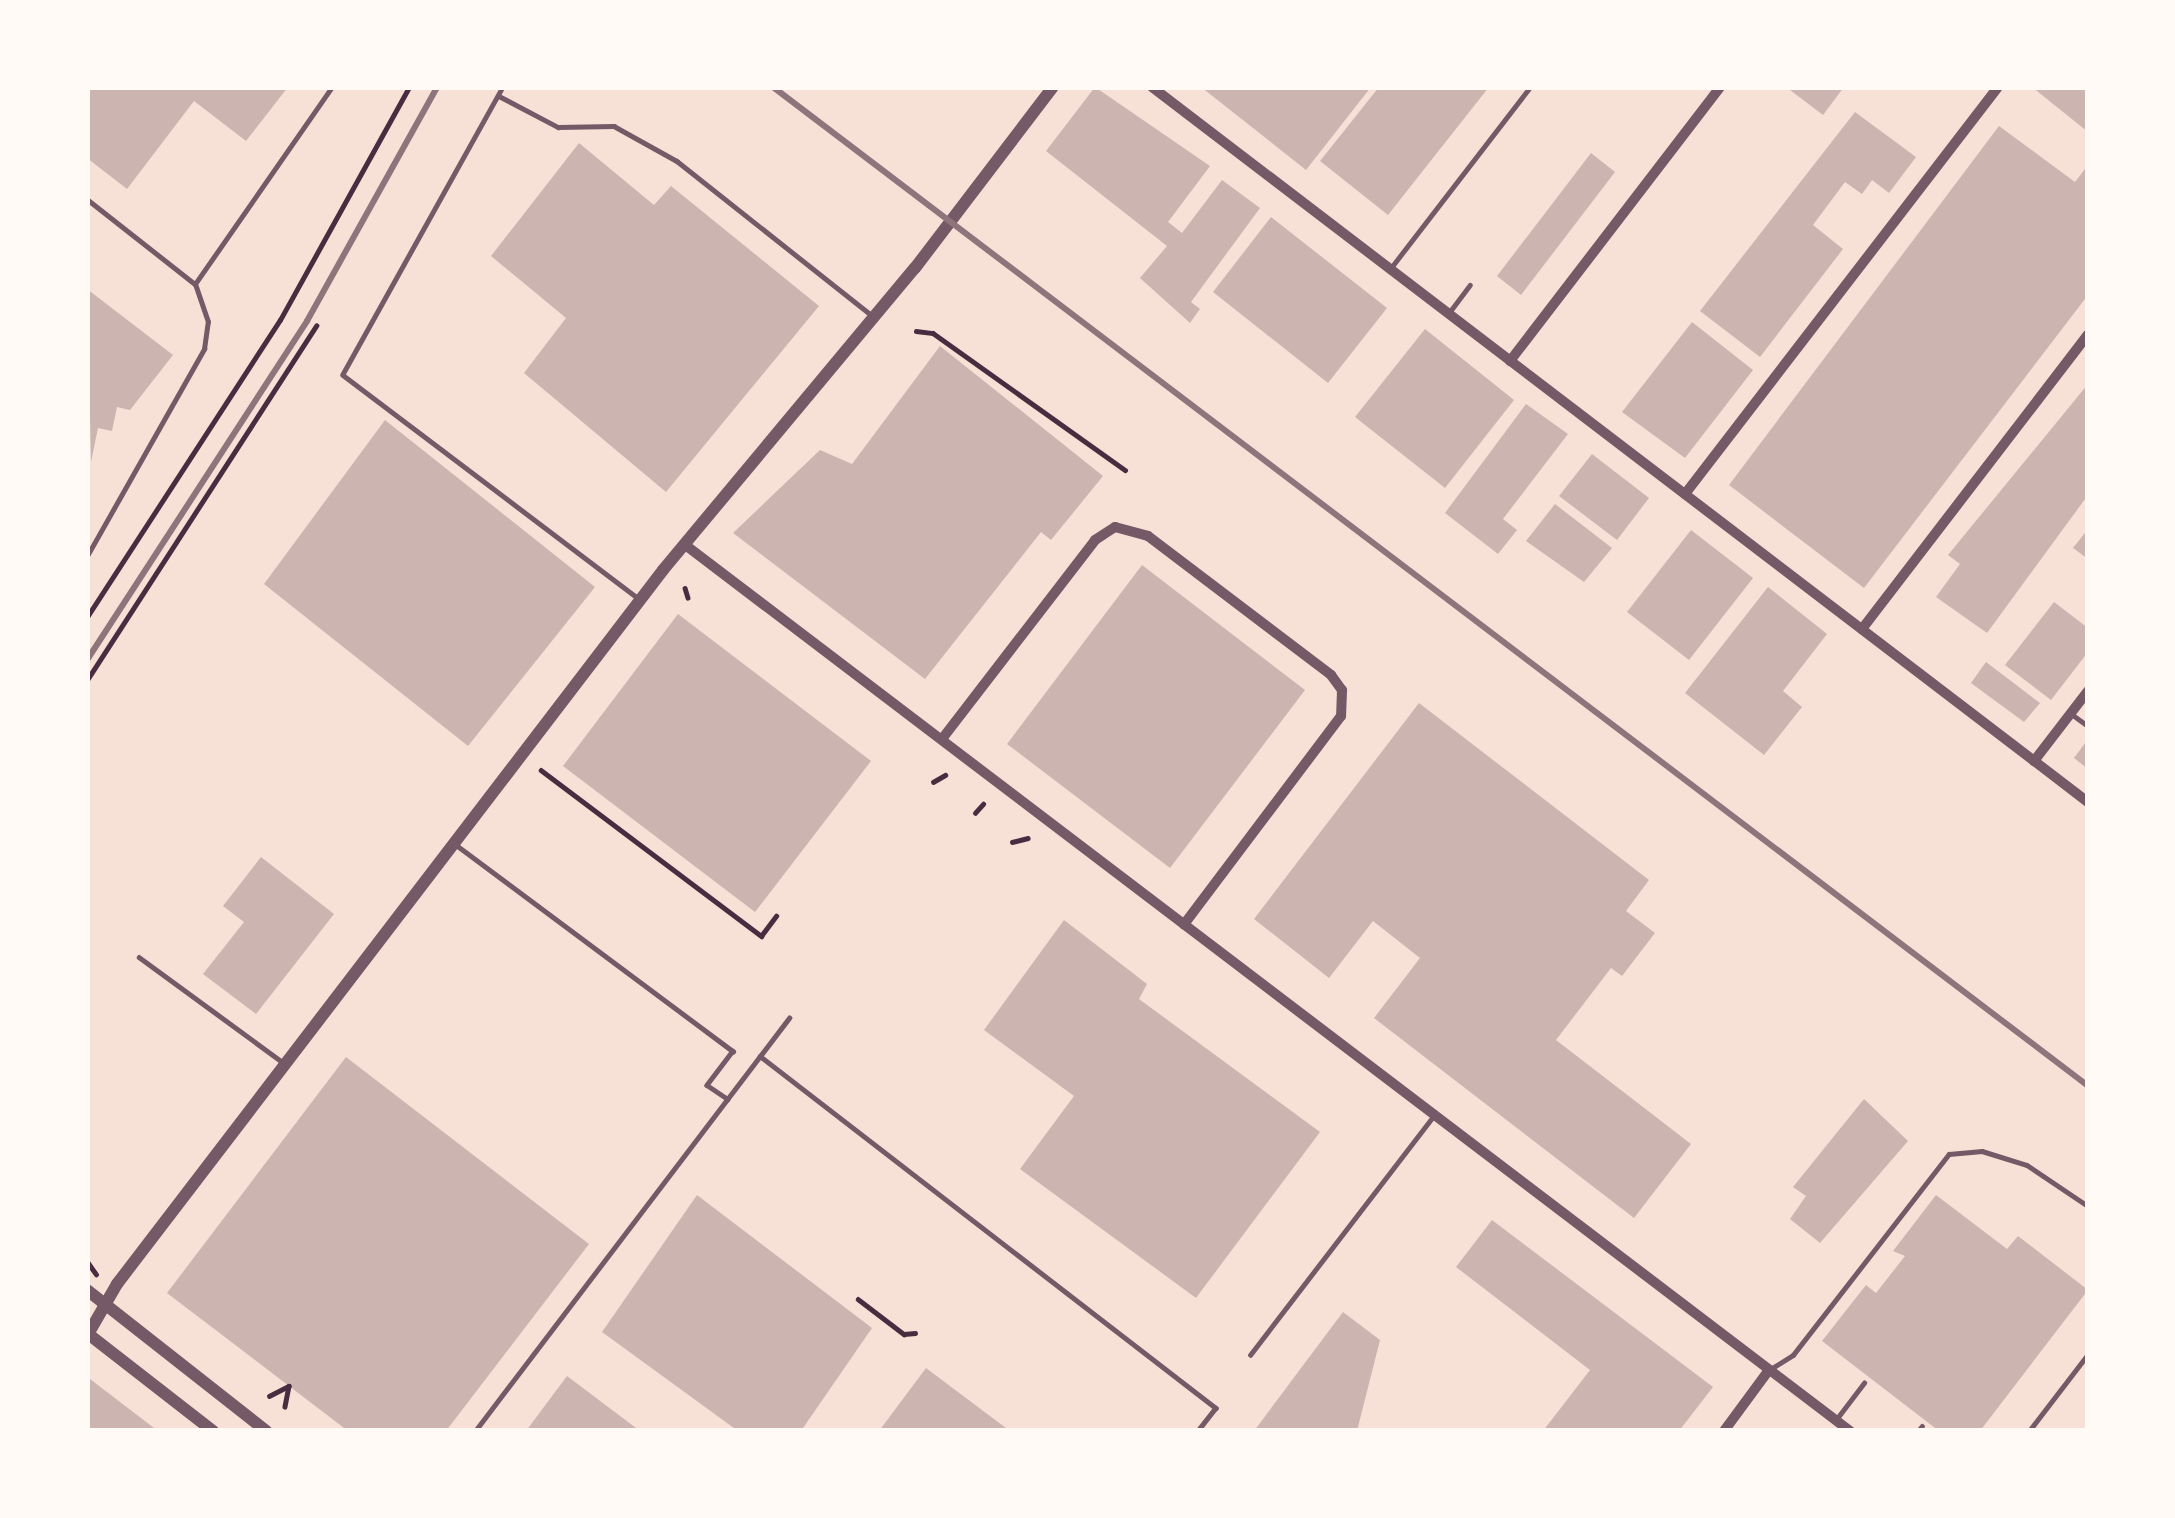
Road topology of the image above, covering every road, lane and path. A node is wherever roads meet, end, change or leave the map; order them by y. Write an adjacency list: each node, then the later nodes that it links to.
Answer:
1 (332, 87): 12 (lane)
2 (409, 87): 27 (path)
3 (503, 87): 9 (lane)
4 (1053, 87): 15 (street)
5 (1152, 87): 11 (street)
6 (1530, 87): 11 (lane)
7 (1720, 87): 19 (street)
8 (1998, 87): 21 (street)
9 (499, 96): 15 (lane); 26 (lane)
10 (87, 199): 12 (lane)
11 (1390, 269): 14 (street)
12 (195, 284): 23 (lane)
13 (1470, 285): 14 (lane)
14 (1448, 314): 19 (street)
15 (874, 316): 22 (street)
16 (316, 326): 29 (path)
17 (916, 331): 20 (path)
18 (2088, 335): 28 (street)
19 (1510, 361): 21 (street)
20 (1125, 470)
21 (1685, 494): 28 (street)
22 (684, 544): 26 (street); 33 (street)
23 (87, 556)
24 (685, 588): 25 (path)
25 (688, 598)
26 (641, 600): 43 (street)
27 (87, 616)
28 (1862, 629): 34 (street)
29 (87, 680)
30 (2088, 691): 31 (street)
31 (2071, 713): 32 (lane); 34 (street)
32 (2088, 726)
33 (942, 739): 45 (street); 45 (street)
34 (2034, 761): 38 (street)
35 (541, 770): 44 (path)
36 (945, 775): 37 (path)
37 (933, 782)
38 (2088, 802)
39 (982, 804): 40 (path)
40 (975, 813)
41 (1028, 838): 42 (path)
42 (1012, 842)
43 (455, 844): 49 (street); 50 (lane)
44 (776, 916)
45 (1184, 924): 51 (street)
46 (139, 957): 49 (lane)
47 (789, 1018): 48 (lane)
48 (760, 1056): 50 (lane); 72 (lane)
49 (286, 1064): 57 (street)
50 (728, 1099): 64 (lane)
51 (1434, 1114): 61 (lane); 62 (street)
52 (2088, 1206): 62 (lane)
53 (87, 1261): 54 (path)
54 (95, 1265)
55 (87, 1290): 57 (street)
56 (858, 1299): 58 (path)
57 (102, 1304): 59 (street); 71 (street)
58 (915, 1333)
59 (88, 1334): 70 (street)
60 (2088, 1354): 75 (lane)
61 (1250, 1355)
62 (1769, 1370): 68 (street); 73 (street)
63 (1864, 1383): 68 (lane)
64 (509, 1386): 65 (lane); 69 (lane)
65 (518, 1393)
66 (269, 1396): 67 (path)
67 (285, 1407)
68 (1836, 1420): 74 (street)
69 (478, 1430)
70 (213, 1431)
71 (266, 1431)
72 (1198, 1431)
73 (1724, 1431)
74 (1850, 1431)
75 (2029, 1431)

